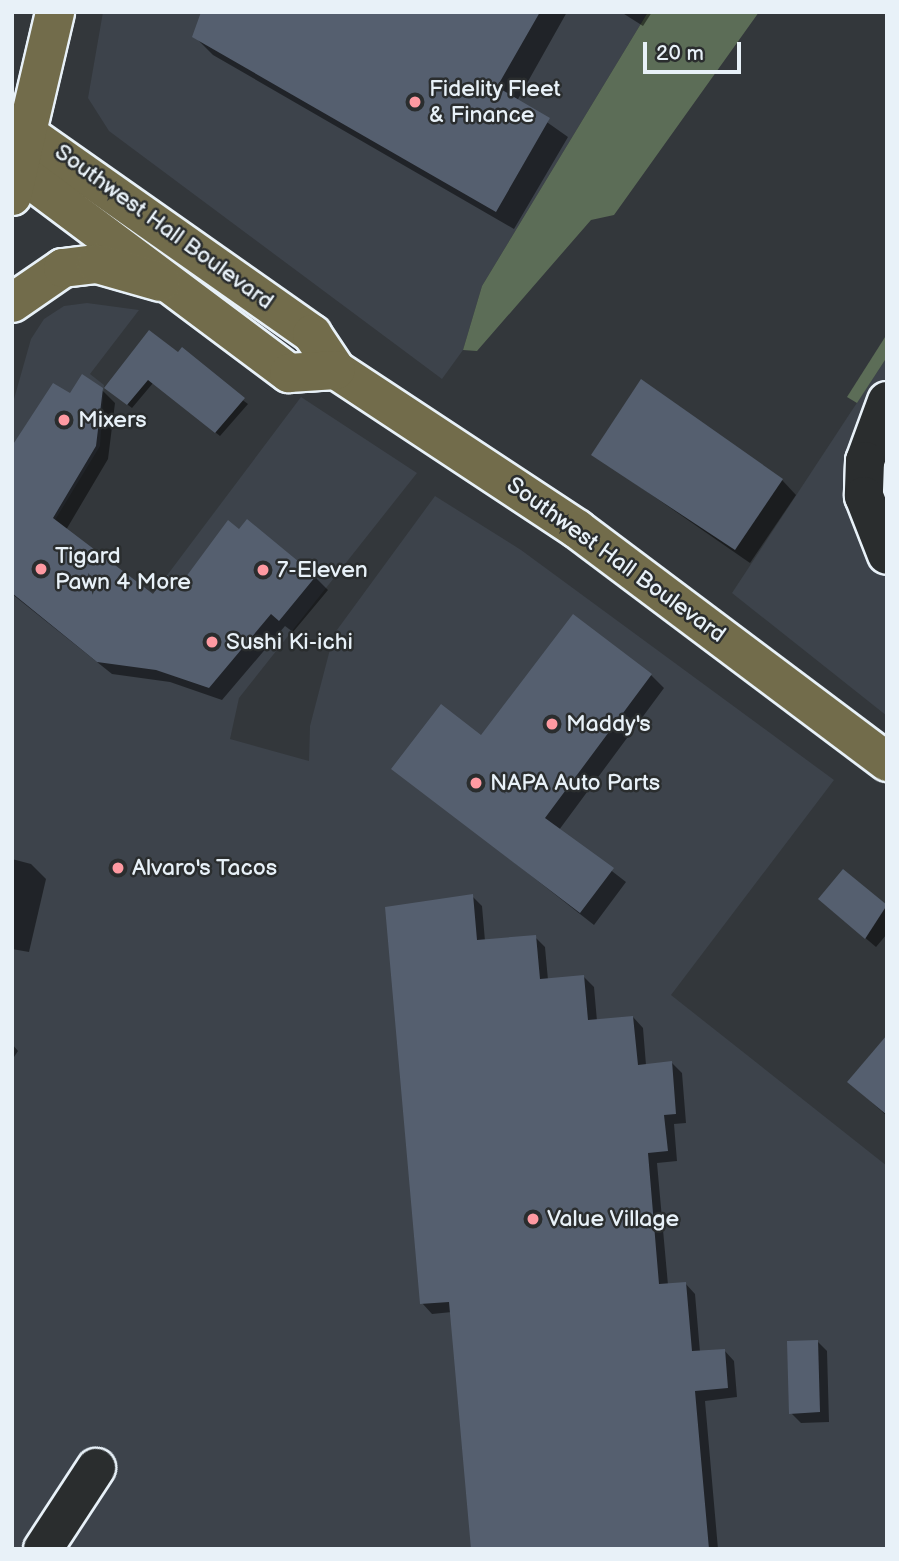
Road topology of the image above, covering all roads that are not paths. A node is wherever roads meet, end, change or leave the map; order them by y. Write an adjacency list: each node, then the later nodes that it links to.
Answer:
1 (55, 12): 2 (main road)
2 (20, 126): 3 (main road); 6 (main road, Southwest Hall Boulevard)
3 (14, 178): 4 (main road, Southwest Hall Boulevard)
4 (160, 282): 5 (main road); 6 (main road, Southwest Hall Boulevard)
5 (12, 303)
6 (337, 370): 9 (main road, Southwest Hall Boulevard)
7 (887, 401): 8 (street)
8 (887, 555)
9 (887, 762)
10 (96, 1468): 11 (street)
11 (43, 1549)

